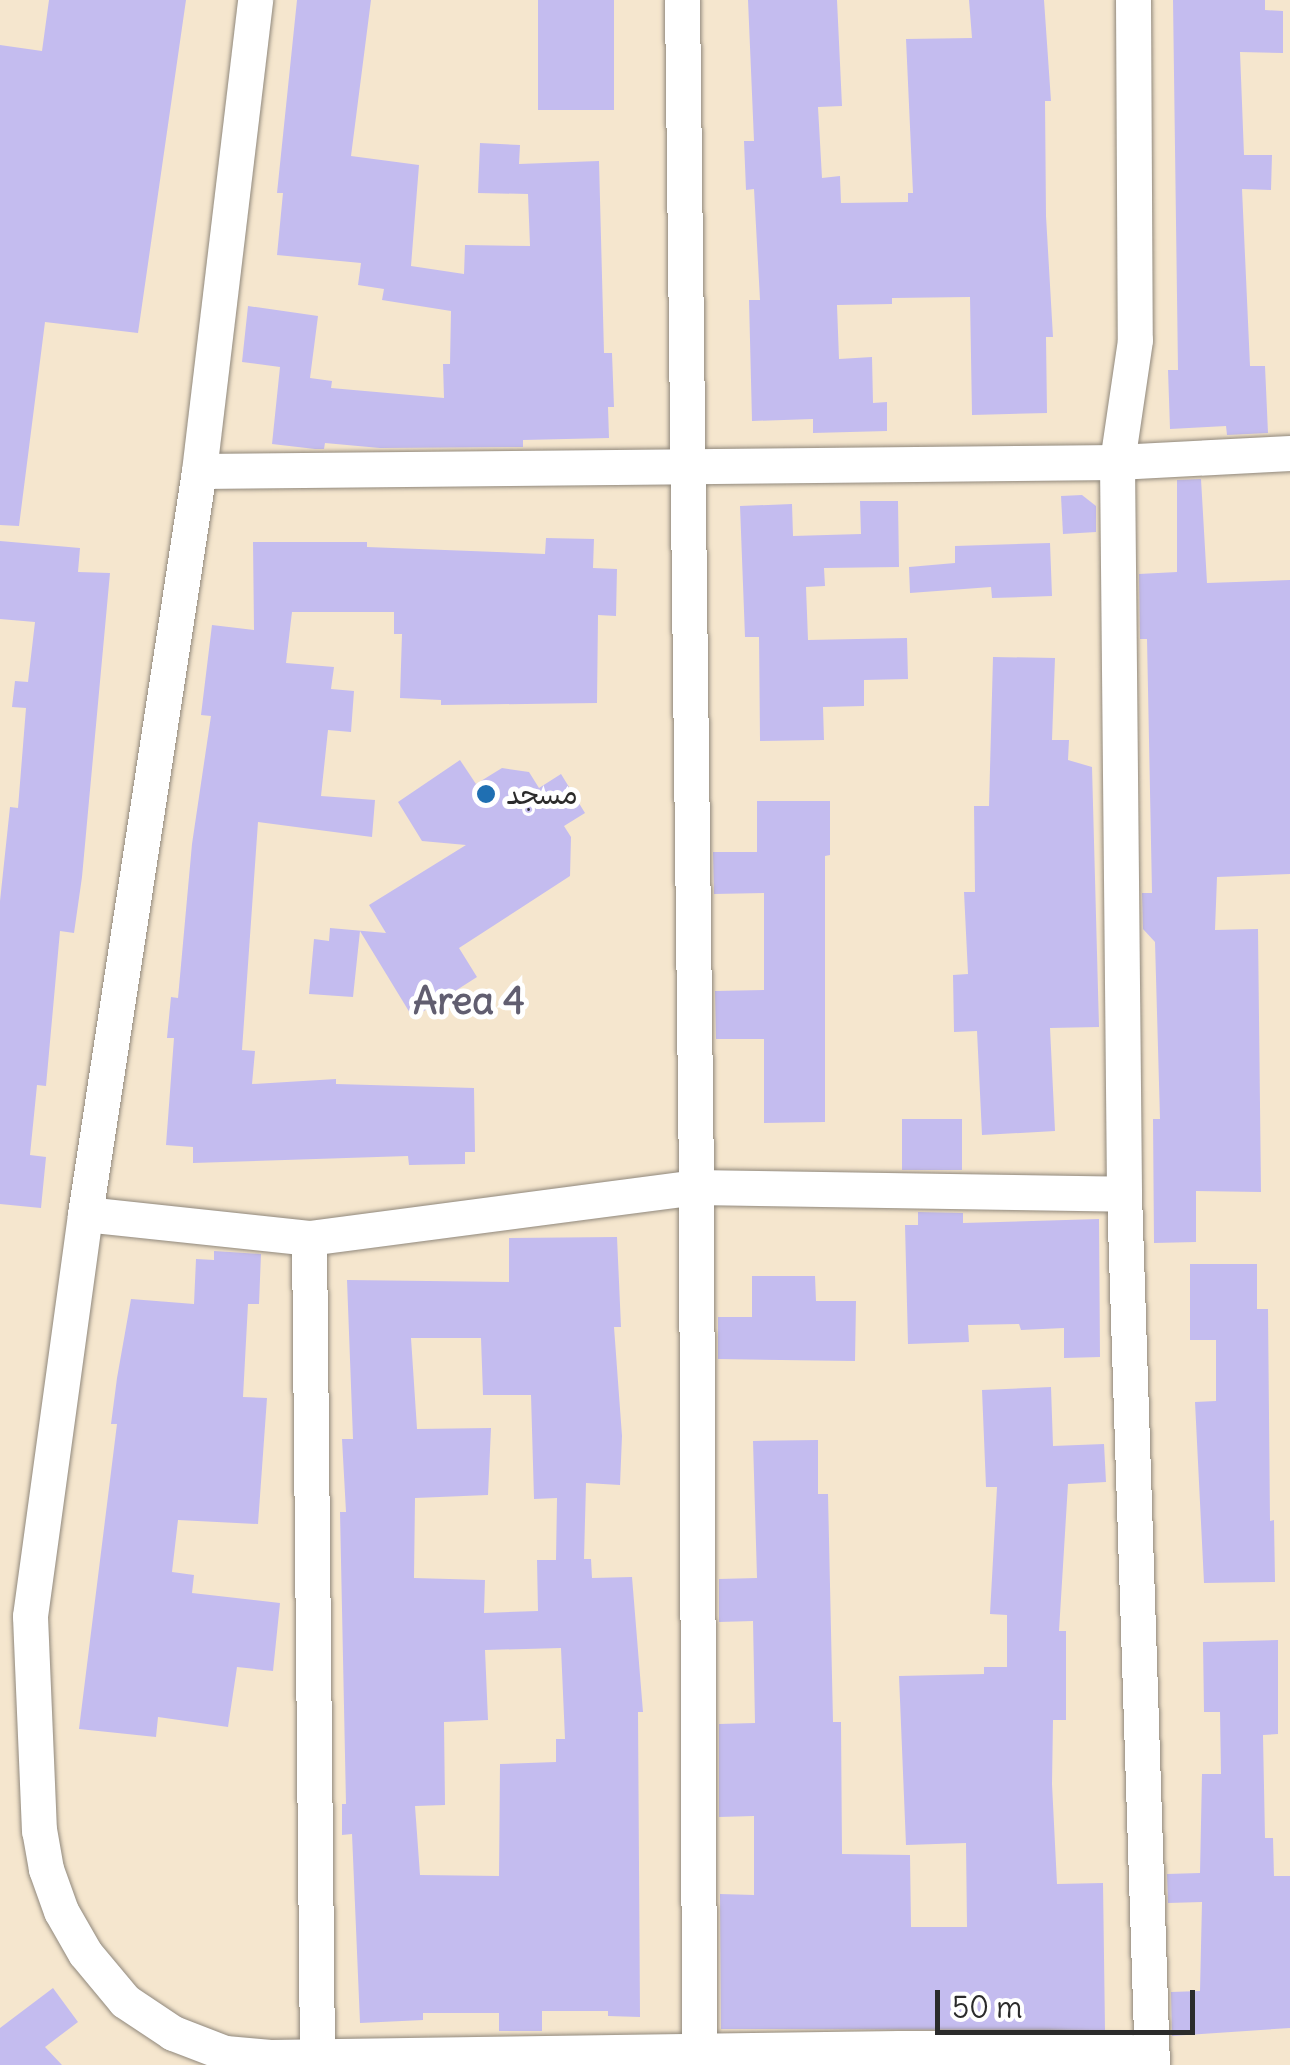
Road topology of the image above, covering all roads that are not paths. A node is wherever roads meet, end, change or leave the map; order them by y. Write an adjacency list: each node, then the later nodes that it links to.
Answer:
1 (255, 0): 7 (street)
2 (682, 0): 6 (street)
3 (1133, 0): 5 (street)
4 (1290, 454): 5 (street)
5 (1117, 462): 6 (street); 9 (street)
6 (688, 463): 7 (street); 8 (street)
7 (200, 471): 10 (street)
8 (696, 1187): 9 (street); 11 (street); 13 (street)
9 (1124, 1194): 17 (street)
10 (86, 1214): 11 (street); 12 (street)
11 (309, 1238): 14 (street)
12 (15, 1615): 14 (street)
13 (699, 2049): 14 (street); 16 (street)
14 (317, 2055)
15 (1035, 2056): 16 (street); 17 (street)
16 (901, 2057)
17 (1151, 2059)

